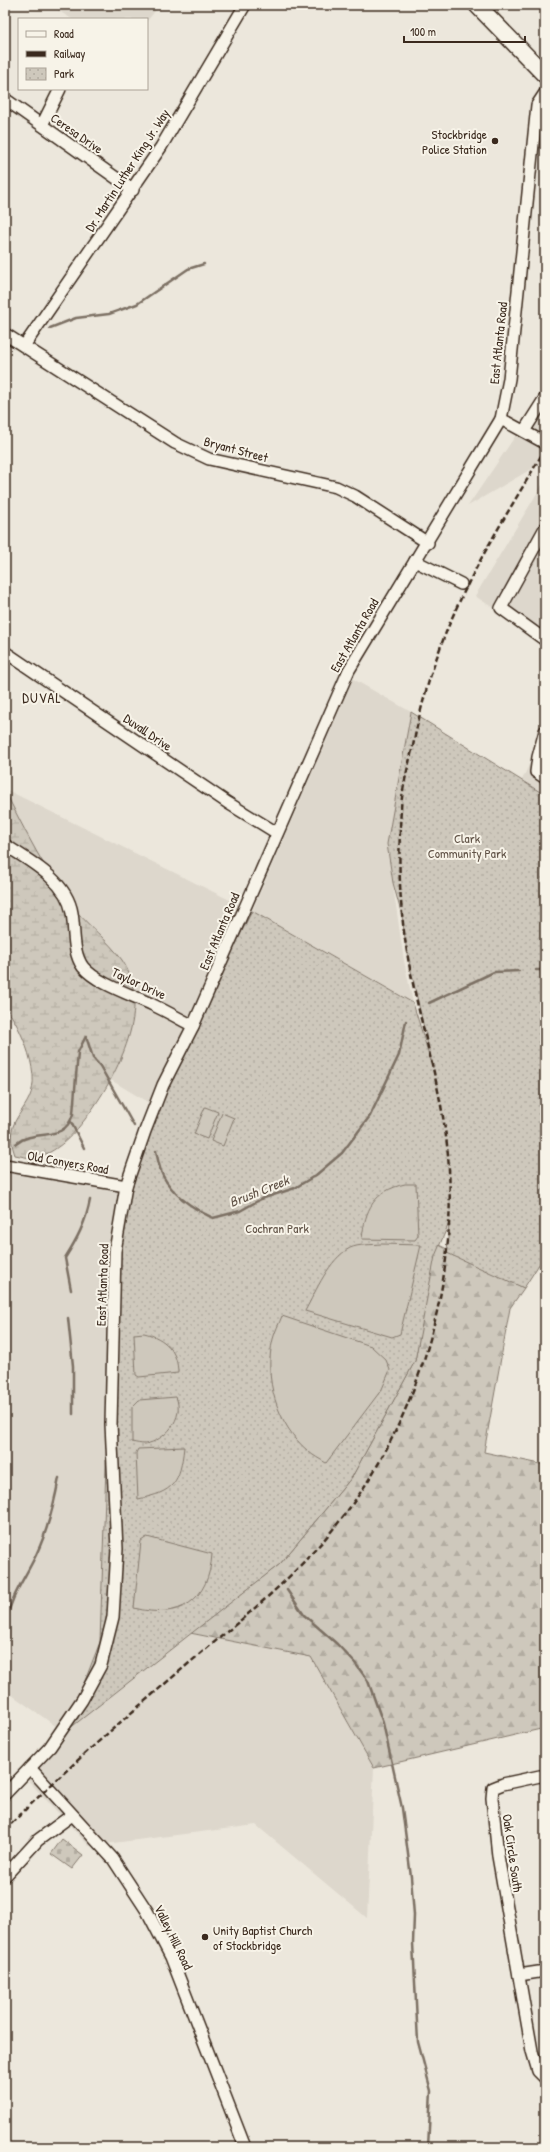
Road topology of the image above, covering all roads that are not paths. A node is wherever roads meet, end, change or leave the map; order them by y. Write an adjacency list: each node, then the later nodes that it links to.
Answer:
1 (245, 5): 8 (street, Dr. Martin Luther King Jr. Way)
2 (477, 5): 3 (highway)
3 (545, 75)
4 (60, 90): 7 (street)
5 (545, 93): 12 (street, East Atlanta Road)
6 (5, 99): 7 (street, Ceresa Drive)
7 (42, 125): 8 (street, Ceresa Drive)
8 (133, 190): 10 (street, Dr. Martin Luther King Jr. Way)
9 (5, 334): 10 (street, Bryant Street)
10 (24, 346): 16 (street, Bryant Street)
11 (545, 398): 13 (street)
12 (502, 419): 13 (street); 16 (street, East Atlanta Road)
13 (524, 431): 14 (street)
14 (545, 443)
15 (545, 528): 19 (street)
16 (428, 543): 17 (street, East Atlanta Road)
17 (415, 562): 18 (street); 23 (street, East Atlanta Road)
18 (461, 584)
19 (545, 640)
20 (5, 652): 23 (street, Duvall Drive)
21 (545, 731): 22 (street)
22 (541, 775)
23 (277, 833): 25 (street, East Atlanta Road)
24 (5, 845): 25 (street, Taylor Drive)
25 (193, 1026): 27 (street, East Atlanta Road)
26 (5, 1165): 27 (street, Old Conyers Road)
27 (126, 1186): 28 (street, East Atlanta Road)
28 (30, 1768): 30 (street, East Atlanta Road); 31 (street, Valley Hill Road)
29 (545, 1776): 34 (street, Oak Circle South)
30 (5, 1794)
31 (72, 1815): 32 (street); 36 (street, Valley Hill Road)
32 (5, 1876)
33 (545, 1971): 34 (street)
34 (519, 1975): 35 (street)
35 (545, 2078)
36 (245, 2147)

